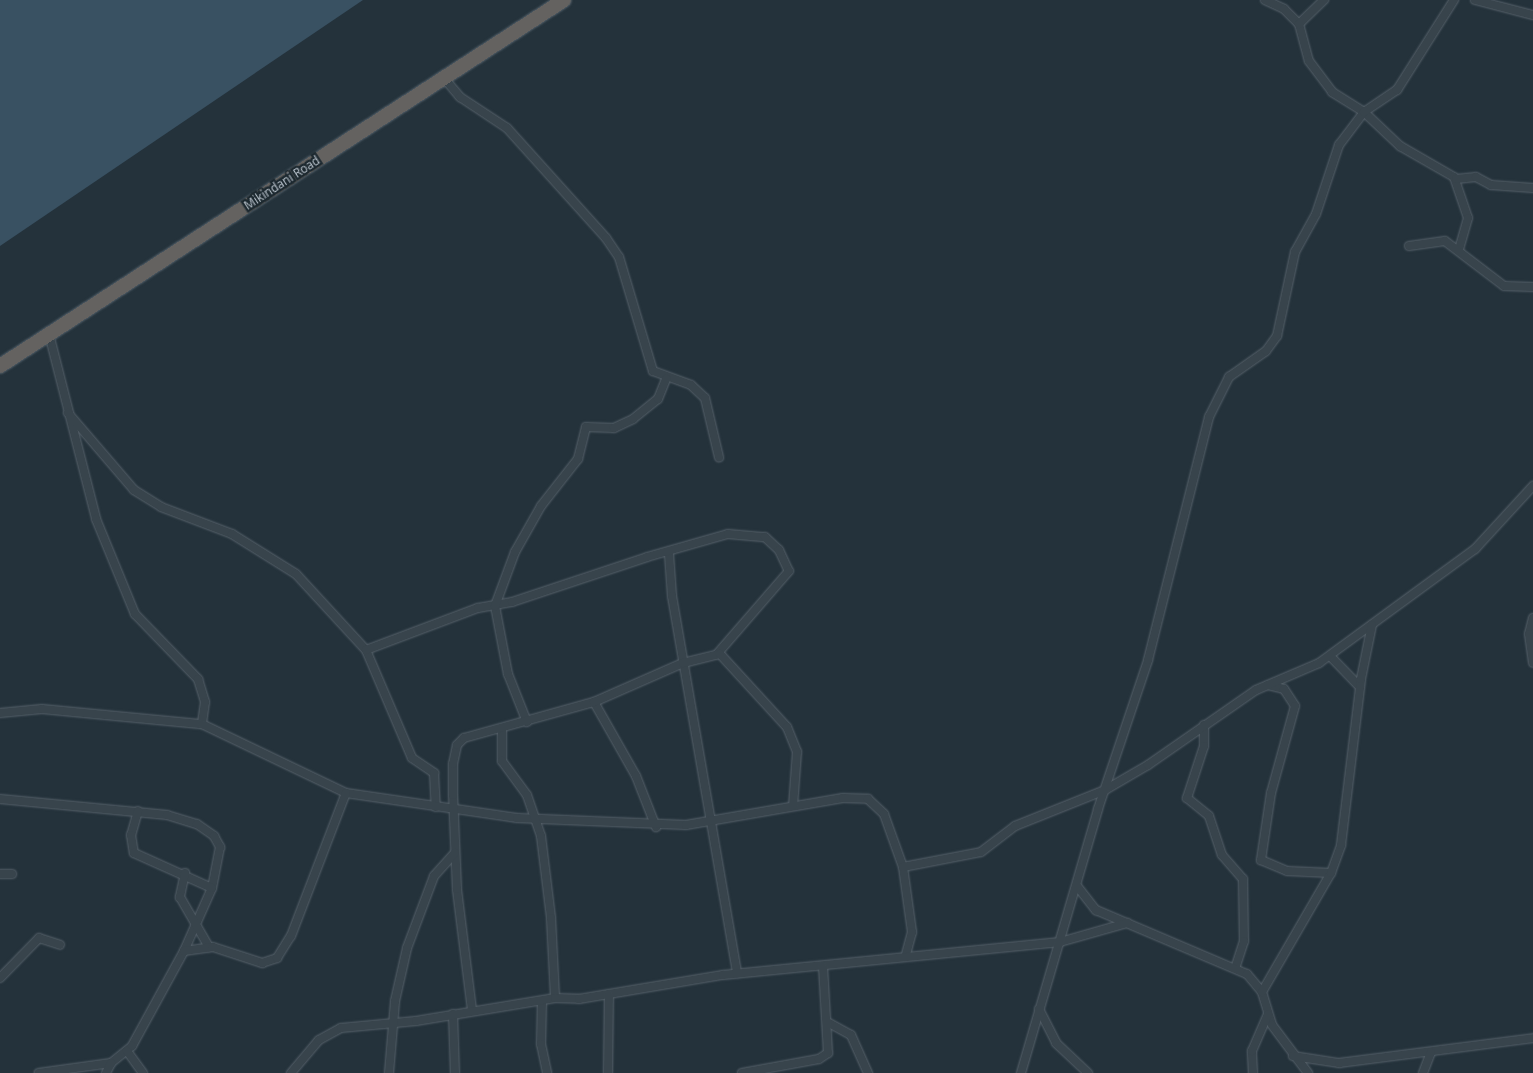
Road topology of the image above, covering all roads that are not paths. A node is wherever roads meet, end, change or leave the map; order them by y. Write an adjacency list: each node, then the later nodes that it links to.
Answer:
1 (564, 0): 8 (highway, Mikindani Road)
2 (1265, 0): 7 (street)
3 (1324, 0): 7 (street)
4 (1475, 0): 6 (street)
5 (1450, 2): 9 (street)
6 (1533, 15)
7 (1299, 24): 9 (street)
8 (444, 78): 15 (highway, Mikindani Road); 17 (street)
9 (1364, 112): 10 (street); 38 (street)
10 (1456, 179): 11 (street); 13 (street)
11 (1533, 188)
12 (1409, 246): 13 (street)
13 (1459, 248): 14 (street)
14 (1533, 287)
15 (49, 334): 16 (highway, Mikindani Road); 18 (street)
16 (0, 366)
17 (666, 379): 19 (street); 22 (street)
18 (68, 413): 25 (street); 35 (street)
19 (719, 457)
20 (1533, 486): 24 (street)
21 (669, 554): 22 (street); 26 (street); 28 (street)
22 (495, 603): 25 (street); 34 (street)
23 (1533, 618): 29 (street)
24 (1372, 625): 27 (street); 31 (street)
25 (366, 650): 42 (street)
26 (717, 654): 28 (street); 41 (street)
27 (1330, 656): 30 (street); 31 (street)
28 (683, 662): 32 (street); 46 (street)
29 (1533, 663)
30 (1266, 685): 36 (street); 53 (street)
31 (1360, 687): 53 (street)
32 (594, 702): 34 (street); 47 (street)
33 (0, 713): 35 (street)
34 (527, 722): 37 (street)
35 (202, 724): 39 (street)
36 (1204, 725): 38 (street); 64 (street)
37 (502, 729): 44 (street); 45 (street)
38 (1105, 790): 49 (street); 54 (street)
39 (346, 793): 42 (street); 60 (street)
40 (0, 800): 43 (street)
41 (793, 806): 46 (street); 49 (street)
42 (436, 807): 44 (street)
43 (138, 811): 52 (street); 55 (street)
44 (454, 812): 45 (street); 48 (street)
45 (534, 818): 47 (street); 69 (street)
46 (712, 823): 47 (street); 65 (street)
47 (656, 827)
48 (455, 854): 72 (street); 75 (street)
49 (903, 867): 62 (street)
50 (0, 874): 51 (street)
51 (12, 874)
52 (185, 874): 55 (street); 56 (street)
53 (1331, 874): 67 (street)
54 (1077, 886): 57 (street); 58 (street)
55 (212, 888): 56 (street)
56 (196, 923): 60 (street); 61 (street)
57 (1127, 923): 58 (street); 64 (street)
58 (1060, 942): 62 (street); 71 (street)
59 (60, 945): 66 (street)
60 (209, 946): 61 (street)
61 (184, 951): 78 (street)
62 (906, 954): 63 (street)
63 (823, 966): 65 (street); 76 (street)
64 (1235, 968): 67 (street)
65 (738, 973): 68 (street)
66 (0, 978)
67 (1262, 992): 73 (street)
68 (609, 994): 69 (street); 89 (street)
69 (554, 998): 70 (street)
70 (542, 1001): 72 (street); 88 (street)
71 (1039, 1009): 92 (street); 93 (street)
72 (472, 1010): 74 (street)
73 (1268, 1013): 80 (street); 94 (street)
74 (453, 1014): 75 (street); 87 (street)
75 (394, 1023): 85 (street); 86 (street)
76 (829, 1023): 90 (street); 91 (street)
77 (1533, 1038): 79 (street)
78 (127, 1051): 81 (street); 84 (street)
79 (1431, 1052): 80 (street); 96 (street)
80 (1292, 1056): 95 (street)
81 (110, 1064): 82 (street); 83 (street)
82 (39, 1073)
83 (106, 1073)
84 (143, 1073)
85 (291, 1073)
86 (389, 1073)
87 (455, 1073)
88 (547, 1073)
89 (608, 1073)
90 (742, 1073)
91 (868, 1073)
92 (1021, 1073)
93 (1088, 1073)
94 (1253, 1073)
95 (1308, 1073)
96 (1424, 1073)

